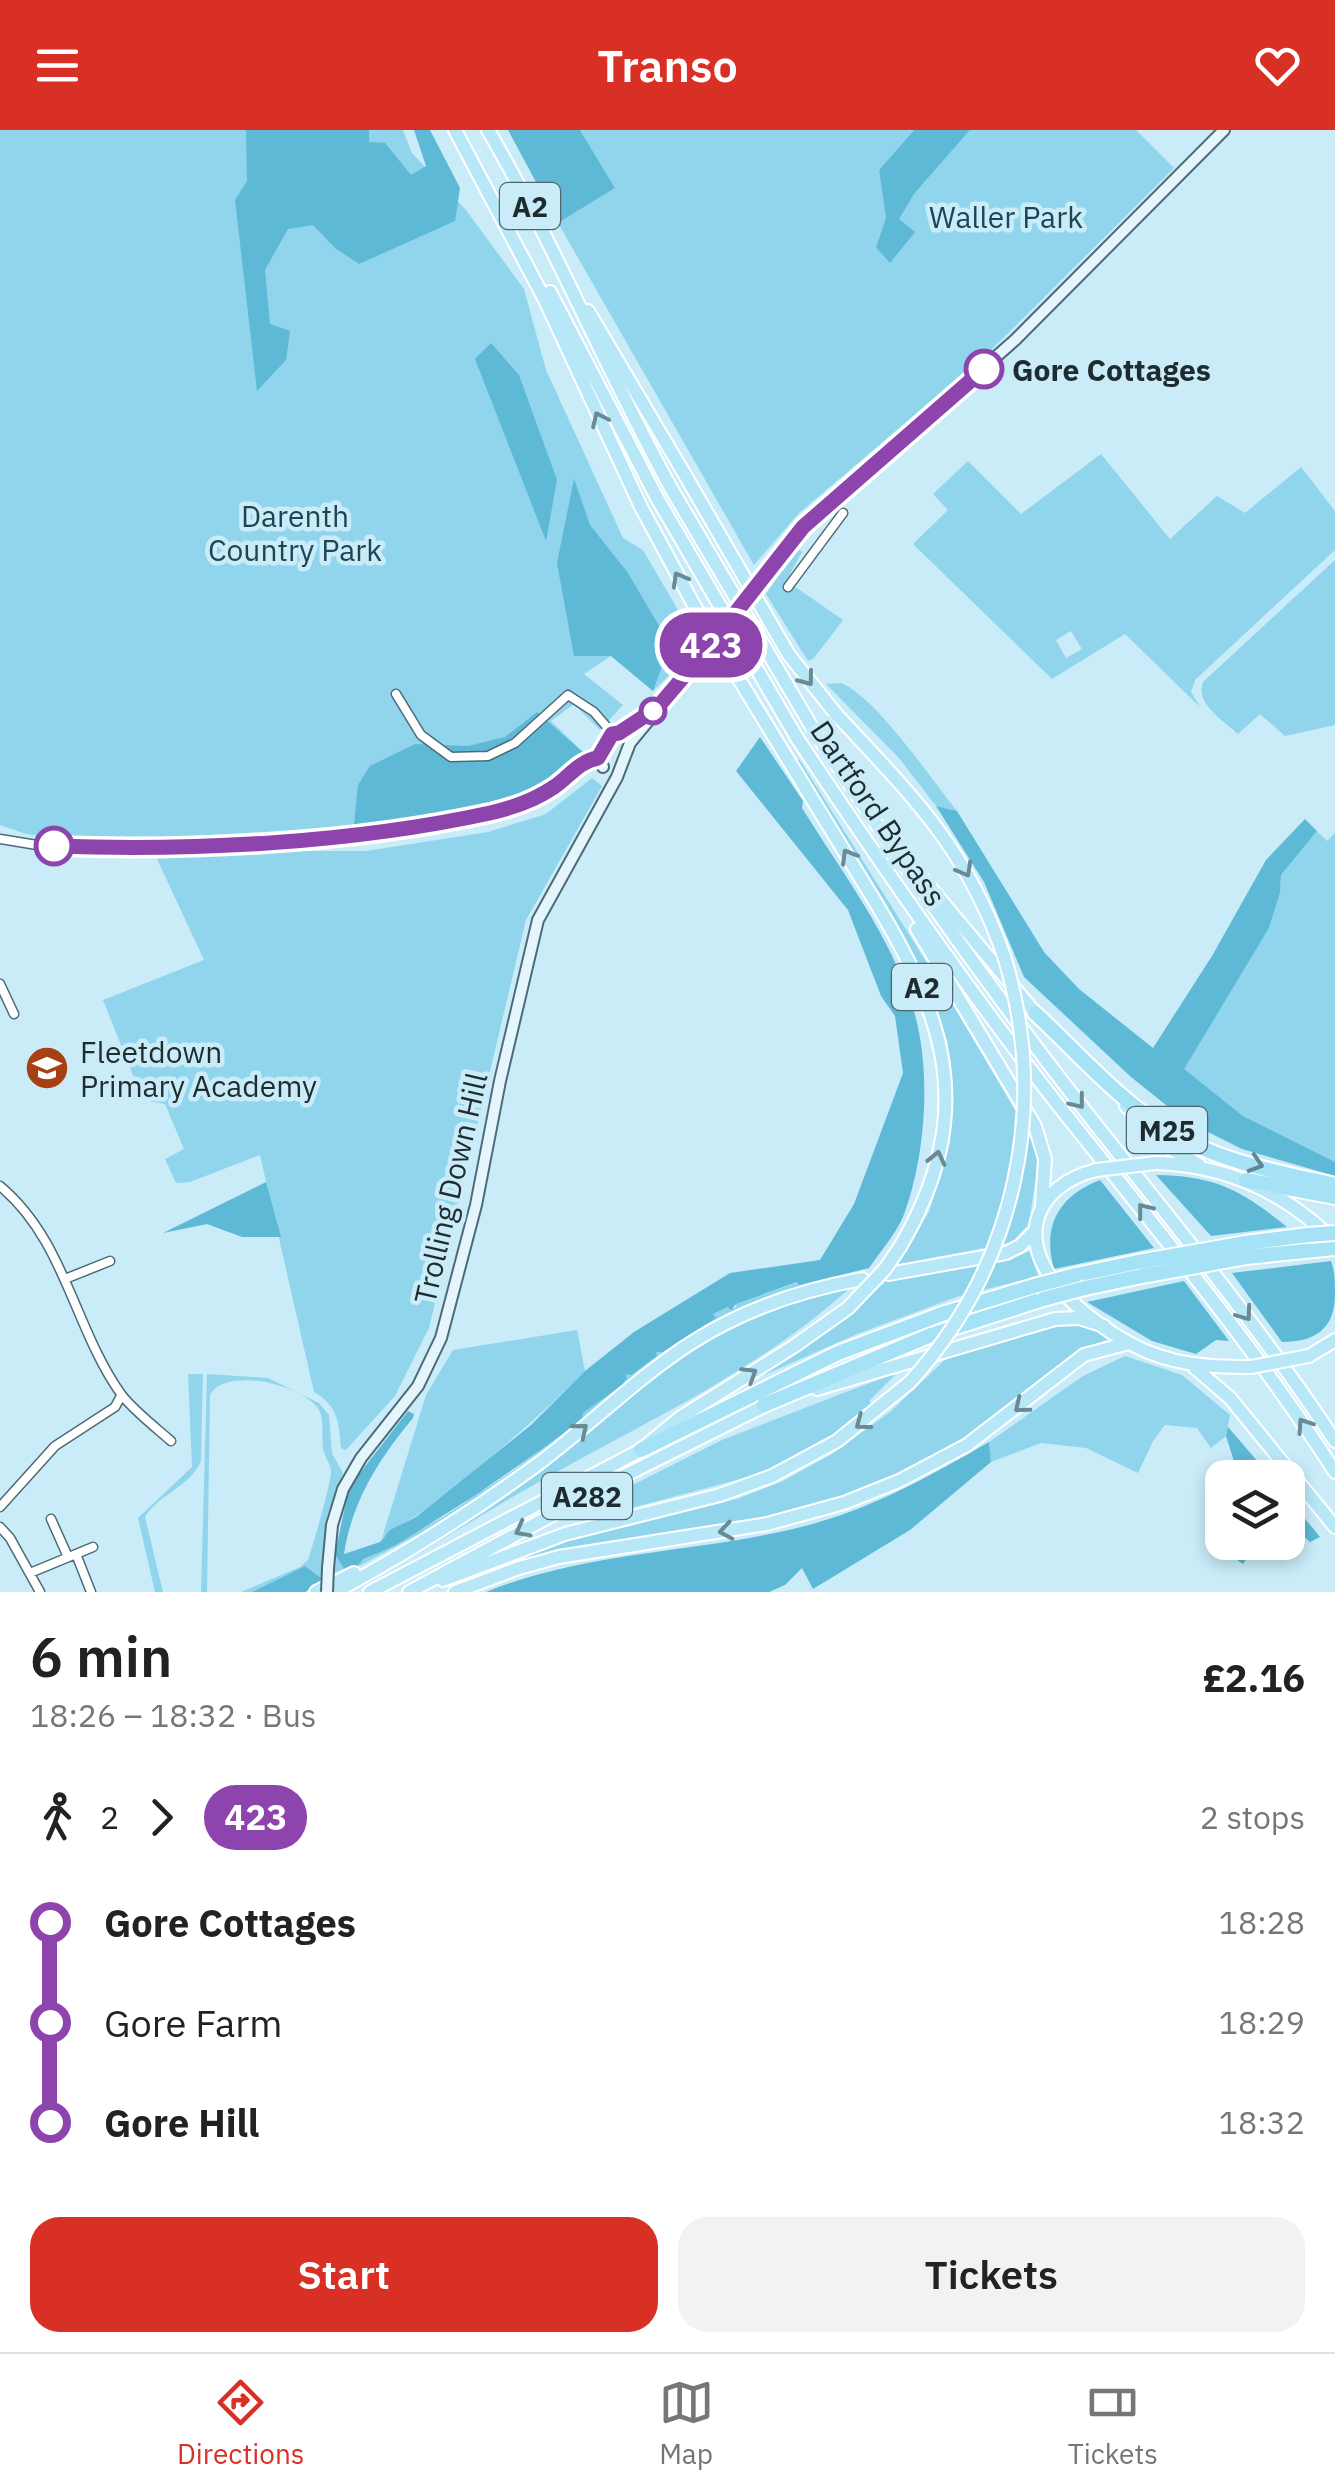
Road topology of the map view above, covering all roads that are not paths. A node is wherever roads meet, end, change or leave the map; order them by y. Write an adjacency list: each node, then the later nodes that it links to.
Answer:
1 (456, 130): 49 (highway, A2, one-way to 1, bridge)
2 (464, 130): 20 (highway, Dartford Bypass / A2, bridge)
3 (488, 130): 5 (highway, Dartford Bypass / A2)
4 (1224, 130): 7 (main road)
5 (567, 280): 19 (highway, Dartford Bypass / A2, bridge); 59 (highway, A2, one-way to 59, bridge)
6 (842, 513): 8 (street)
7 (793, 538): 8 (street); 9 (main road)
8 (814, 551): 10 (street)
9 (757, 586)
10 (788, 587)
11 (708, 648): 13 (main road)
12 (396, 694): 14 (street)
13 (657, 708): 14 (main road); 15 (main road, Trolling Down Hill)
14 (616, 733): 15 (main road); 17 (main road)
15 (630, 742): 16 (main road, Trolling Down Hill)
16 (622, 762): 17 (main road); 18 (main road, Trolling Down Hill)
17 (600, 763): 18 (main road, Trolling Down Hill); 21 (street)
18 (598, 807): 63 (main road, Trolling Down Hill, bridge)
19 (868, 812): 23 (highway); 48 (highway, Dartford Bypass / A2, one-way to 48)
20 (852, 820): 30 (highway); 50 (highway, Dartford Bypass / A2, one-way to 20)
21 (0, 839)
22 (0, 988): 24 (street)
23 (1035, 1013): 25 (highway); 27 (highway, M25, one-way to 27)
24 (14, 1014)
25 (1199, 1165): 26 (highway); 30 (highway, bridge)
26 (1246, 1180): 29 (highway); 33 (highway)
27 (1335, 1185)
28 (1, 1189): 38 (street)
29 (1335, 1197)
30 (1042, 1204): 31 (highway)
31 (1034, 1232): 37 (highway); 41 (highway)
32 (1335, 1234): 34 (highway, bridge)
33 (1335, 1245): 34 (highway)
34 (1246, 1250): 36 (highway, bridge)
35 (110, 1262): 38 (street)
36 (1140, 1269): 40 (highway, bridge); 40 (highway, bridge)
37 (889, 1274)
38 (66, 1279): 45 (street)
39 (862, 1279): 55 (highway, one-way to 39)
40 (1039, 1293): 46 (highway); 49 (highway)
41 (1104, 1326): 43 (highway); 46 (highway)
42 (1335, 1340): 44 (highway, bridge)
43 (1129, 1343): 44 (highway); 66 (highway, one-way to 66)
44 (1193, 1367): 53 (highway)
45 (121, 1396): 47 (street); 51 (street)
46 (764, 1405): 59 (highway, A282, one-way to 59)
47 (171, 1441)
48 (1335, 1441)
49 (641, 1450): 65 (highway, A282)
50 (1335, 1472)
51 (0, 1507)
52 (52, 1519): 57 (street)
53 (1335, 1526)
54 (0, 1527): 58 (street)
55 (445, 1527): 62 (highway); 64 (highway)
56 (93, 1547): 57 (street)
57 (72, 1556): 58 (street); 61 (street)
58 (30, 1573): 60 (street)
59 (410, 1591)
60 (40, 1592)
61 (91, 1592)
62 (316, 1592)
63 (327, 1592)
64 (335, 1592)
65 (370, 1592)
66 (455, 1592)

